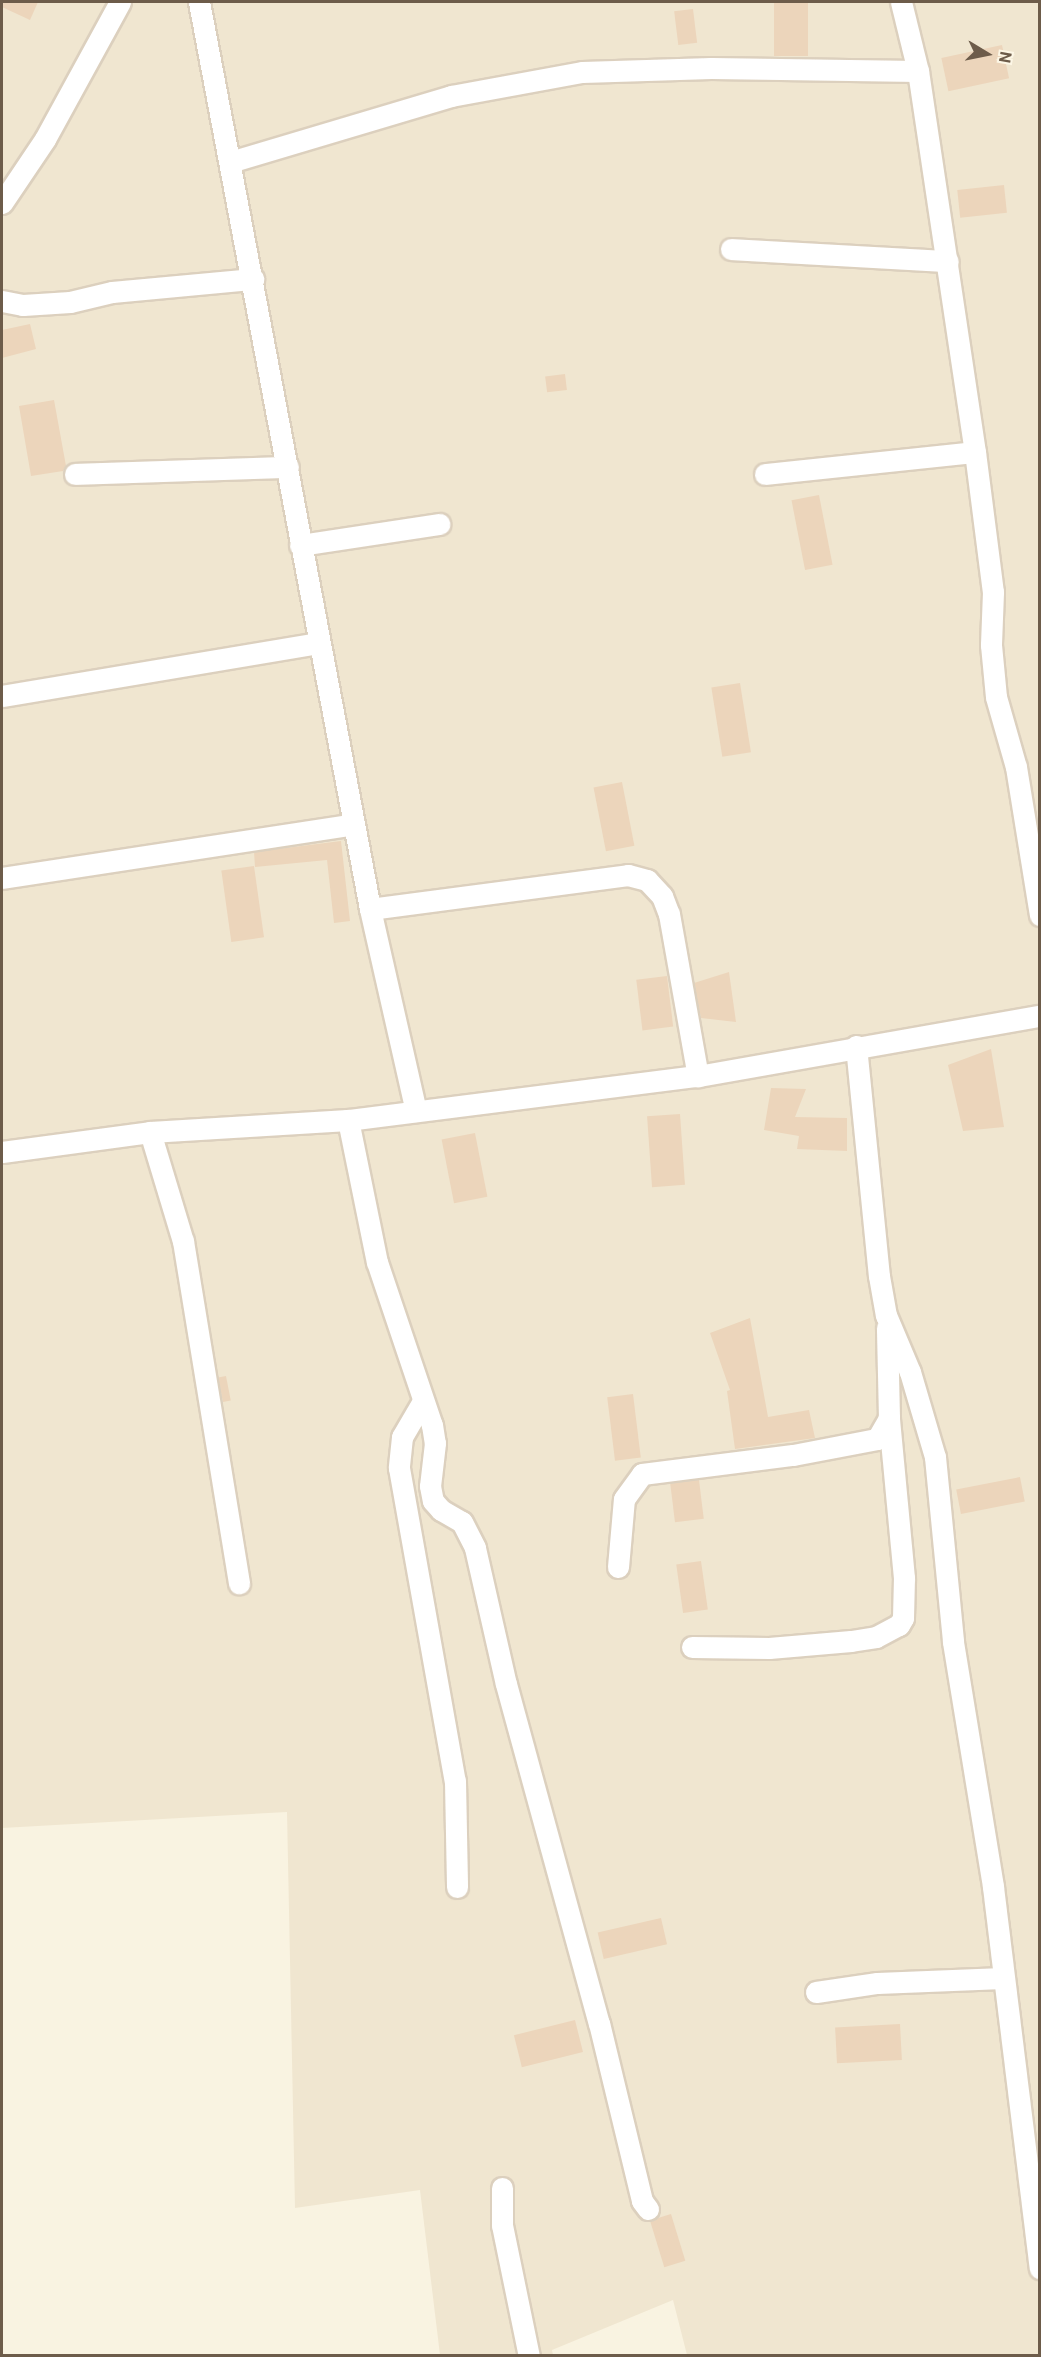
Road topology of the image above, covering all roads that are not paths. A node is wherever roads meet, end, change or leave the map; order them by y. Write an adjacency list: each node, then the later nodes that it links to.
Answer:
1 (120, 2): 6 (street)
2 (199, 2): 5 (street)
3 (901, 2): 4 (street)
4 (918, 71): 5 (street); 8 (street)
5 (230, 162): 9 (street)
6 (2, 203)
7 (731, 249): 8 (street)
8 (948, 261): 11 (street)
9 (253, 279): 10 (street); 12 (street)
10 (2, 301)
11 (975, 452): 14 (street); 22 (street)
12 (288, 468): 13 (street); 16 (street)
13 (75, 474)
14 (765, 474)
15 (439, 524): 16 (street)
16 (300, 545): 17 (street)
17 (318, 643): 18 (street); 19 (street)
18 (2, 696)
19 (354, 824): 20 (street); 21 (street)
20 (2, 878)
21 (370, 909): 25 (street); 26 (street)
22 (1040, 915)
23 (1040, 1016): 24 (street)
24 (856, 1046): 25 (street); 30 (street)
25 (698, 1076): 26 (street)
26 (416, 1111): 27 (street)
27 (348, 1120): 28 (street); 31 (street)
28 (150, 1132): 29 (street); 34 (street)
29 (2, 1152)
30 (886, 1316): 32 (street); 37 (street)
31 (423, 1401): 36 (street); 40 (street)
32 (889, 1418): 33 (street); 35 (street)
33 (618, 1567)
34 (239, 1583)
35 (693, 1647)
36 (457, 1887)
37 (1003, 1978): 38 (street); 41 (street)
38 (816, 1992)
39 (502, 2188): 42 (street)
40 (648, 2209)
41 (1040, 2268)
42 (529, 2355)

